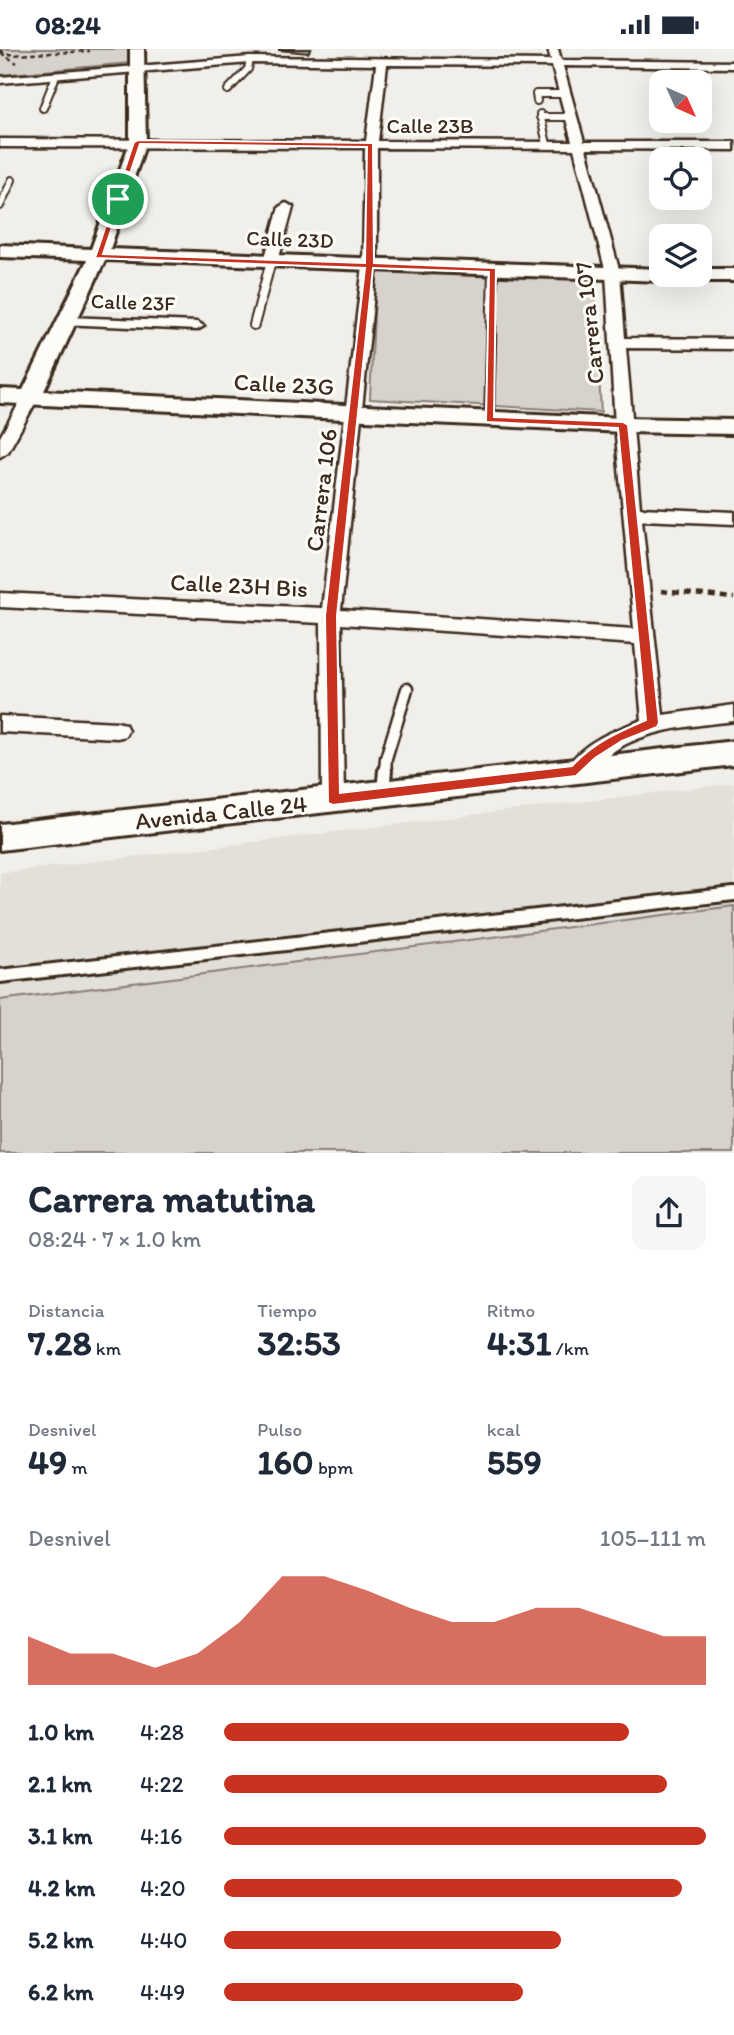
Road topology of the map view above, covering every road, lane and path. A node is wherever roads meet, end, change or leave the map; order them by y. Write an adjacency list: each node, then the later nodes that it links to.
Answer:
1 (137, 49): 9 (street)
2 (553, 49): 7 (street, Carrera 107)
3 (1, 50): 4 (path)
4 (90, 51)
5 (250, 59): 6 (street); 9 (street); 12 (lane)
6 (382, 61): 7 (street); 20 (street, Carrera 106)
7 (557, 63): 8 (street); 13 (street, Carrera 107)
8 (734, 65)
9 (136, 69): 10 (street); 18 (street)
10 (56, 76): 11 (street); 15 (lane)
11 (0, 80)
12 (228, 90)
13 (565, 94): 14 (lane); 16 (street, Carrera 107)
14 (537, 101)
15 (43, 108)
16 (572, 117): 19 (lane); 21 (street, Carrera 107)
17 (0, 142): 18 (street, Calle 23B)
18 (138, 142): 20 (street, Calle 23B); 27 (street)
19 (547, 144): 20 (street, Calle 23B); 21 (street, Calle 23B)
20 (371, 145): 29 (street, Carrera 106)
21 (579, 145): 22 (street, Calle 23B); 31 (street, Carrera 107)
22 (734, 146)
23 (12, 180): 24 (lane)
24 (0, 206)
25 (286, 207): 28 (street)
26 (0, 251): 27 (street, Calle 23D)
27 (98, 256): 28 (street, Calle 23D); 35 (street)
28 (271, 261): 29 (street, Calle 23D); 37 (lane)
29 (370, 265): 30 (street, Calle 23D); 42 (street, Carrera 106)
30 (493, 269): 31 (street, Calle 23D); 43 (lane)
31 (613, 273): 32 (street, Calle 23D); 38 (street, Carrera 107)
32 (649, 274)
33 (712, 275): 34 (street, Calle 23D)
34 (734, 275)
35 (67, 321): 36 (street, Calle 23F); 41 (street)
36 (197, 325)
37 (254, 325)
38 (617, 343): 39 (street); 44 (street, Carrera 107)
39 (734, 344)
40 (0, 396): 41 (street, Calle 23G)
41 (30, 398): 42 (street, Calle 23G); 46 (street)
42 (354, 413): 43 (street, Calle 23G); 52 (street, Carrera 106)
43 (489, 419): 44 (street, Calle 23G)
44 (623, 425): 45 (street, Calle 23G); 47 (street, Carrera 107)
45 (734, 427)
46 (0, 453)
47 (631, 514): 48 (street); 49 (street, Carrera 107)
48 (734, 518)
49 (639, 589): 50 (path); 53 (street, Carrera 107)
50 (734, 598)
51 (0, 600): 52 (street, Calle 23H Bis)
52 (331, 616): 53 (street, Calle 23H Bis); 62 (street, Carrera 106)
53 (644, 637): 56 (street, Carrera 107)
54 (407, 689): 61 (lane)
55 (734, 713): 56 (street)
56 (653, 723): 60 (street)
57 (0, 724): 58 (street)
58 (117, 730)
59 (734, 753): 60 (street, Avenida Calle 24)
60 (576, 771): 61 (street, Avenida Calle 24)
61 (383, 794): 62 (street, Avenida Calle 24)
62 (333, 799): 63 (street, Avenida Calle 24)
63 (0, 837)
64 (734, 894): 65 (lane)
65 (0, 976)

